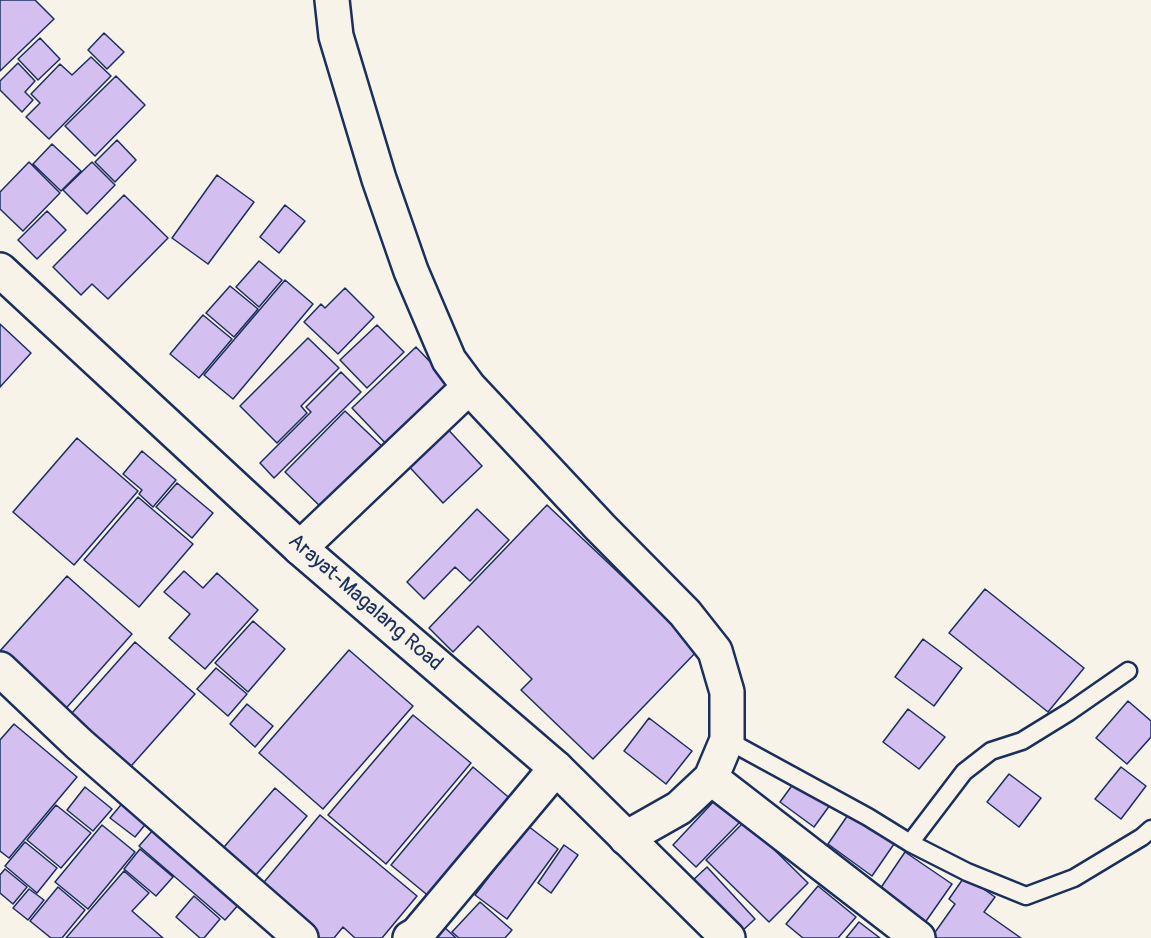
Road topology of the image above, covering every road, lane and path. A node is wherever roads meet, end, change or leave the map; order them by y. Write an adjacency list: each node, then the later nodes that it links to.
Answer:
1 (332, 0): 3 (street)
2 (0, 270): 4 (street, Arayat-Magalang Road)
3 (470, 387): 4 (street); 7 (street)
4 (300, 549): 8 (street, Arayat-Magalang Road)
5 (0, 669): 13 (street)
6 (1128, 671): 12 (lane)
7 (727, 740): 9 (street); 12 (lane)
8 (556, 768): 11 (street, Arayat-Magalang Road); 14 (street)
9 (711, 777): 11 (street); 16 (street)
10 (1151, 829): 12 (lane)
11 (626, 838): 15 (street, Arayat-Magalang Road)
12 (910, 843)
13 (301, 938)
14 (411, 938)
15 (728, 938)
16 (918, 938)

